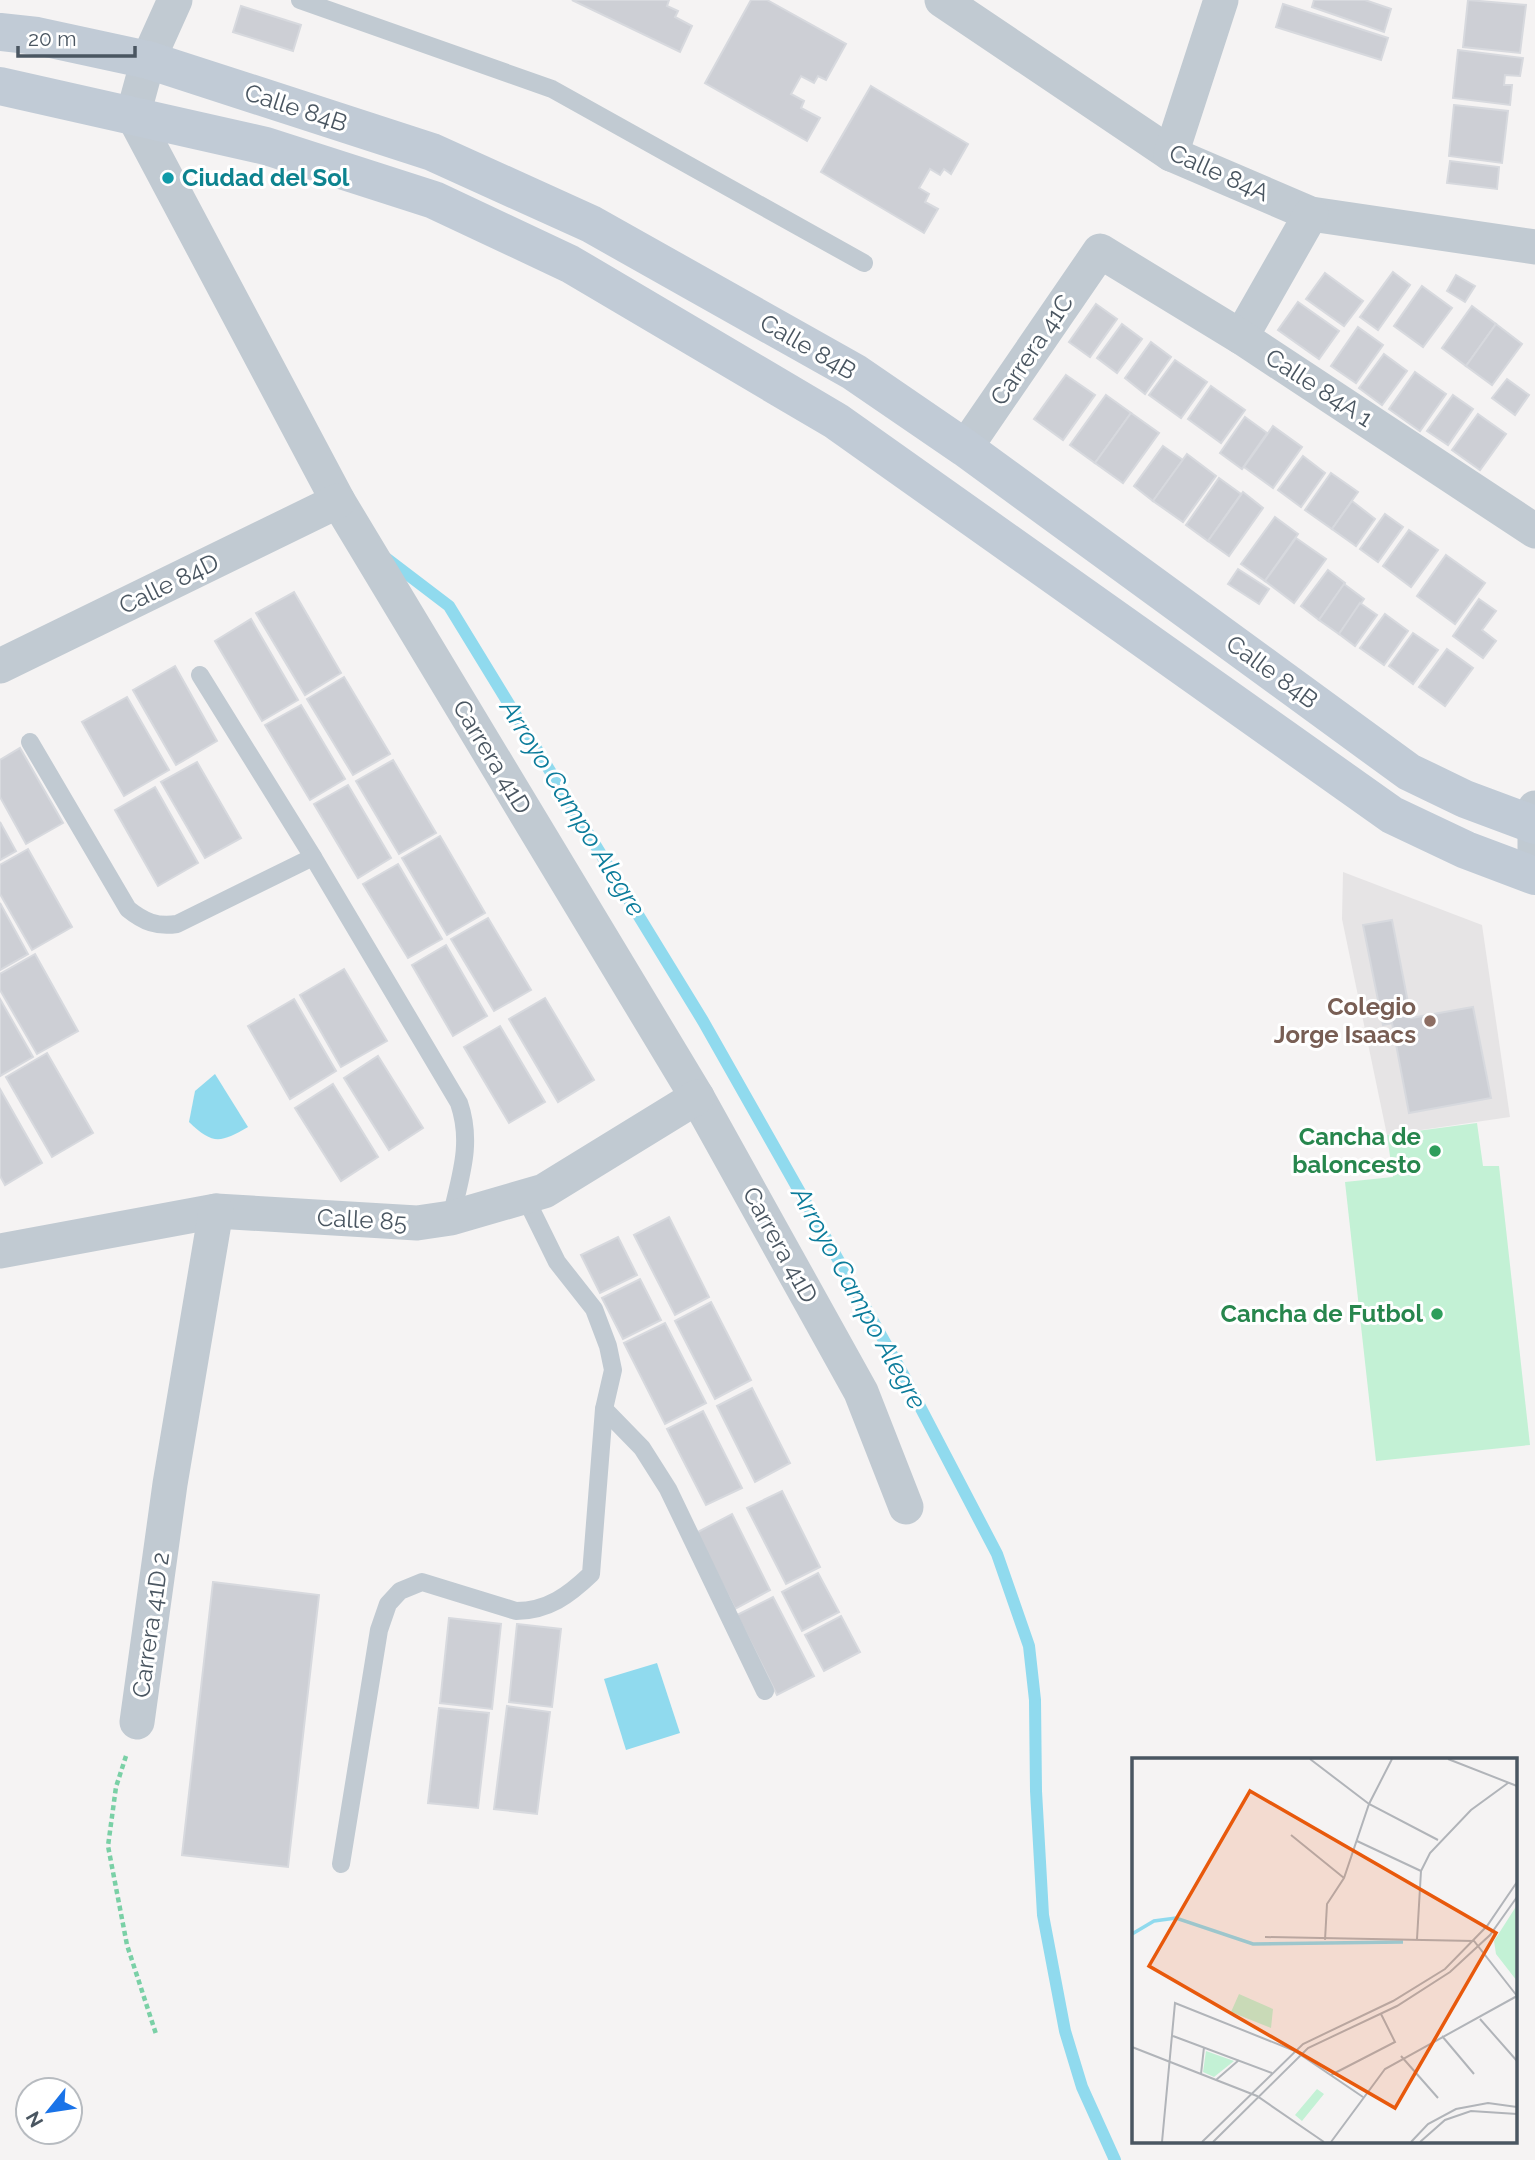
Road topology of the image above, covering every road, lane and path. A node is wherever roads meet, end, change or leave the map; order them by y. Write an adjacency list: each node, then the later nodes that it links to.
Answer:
1 (175, 0): 6 (street)
2 (300, 0): 13 (lane)
3 (942, 0): 9 (street, Calle 84A)
4 (1221, 0): 9 (street)
5 (0, 32): 6 (street, Calle 84B)
6 (148, 60): 8 (street); 15 (street, Calle 84B)
7 (0, 86): 8 (street, Calle 84B)
8 (133, 115): 16 (street, Carrera 41D); 23 (street, Calle 84B)
9 (1171, 154): 10 (street, Calle 84A)
10 (1311, 214): 11 (street, Calle 84A); 14 (street)
11 (1535, 247)
12 (1100, 251): 14 (street, Calle 84A 1); 15 (street, Carrera 41C)
13 (863, 263)
14 (1241, 337): 17 (street, Calle 84A 1)
15 (965, 448): 21 (street, Calle 84B)
16 (338, 501): 18 (street, Calle 84D); 24 (street, Carrera 41D)
17 (1535, 531)
18 (0, 666)
19 (200, 675): 22 (lane)
20 (30, 742): 22 (lane)
21 (1535, 828)
22 (313, 857): 27 (lane)
23 (1535, 876)
24 (697, 1097): 25 (street, Calle 85); 30 (street, Carrera 41D)
25 (525, 1197): 27 (street, Calle 85); 29 (lane)
26 (216, 1211): 27 (street, Calle 85); 28 (street, Calle 85); 32 (street, Carrera 41D 2)
27 (452, 1218)
28 (0, 1251)
29 (604, 1409): 31 (lane); 33 (lane)
30 (906, 1507)
31 (765, 1691)
32 (137, 1722): 34 (path, Carrera 41D 2)
33 (341, 1864)
34 (156, 2034)

